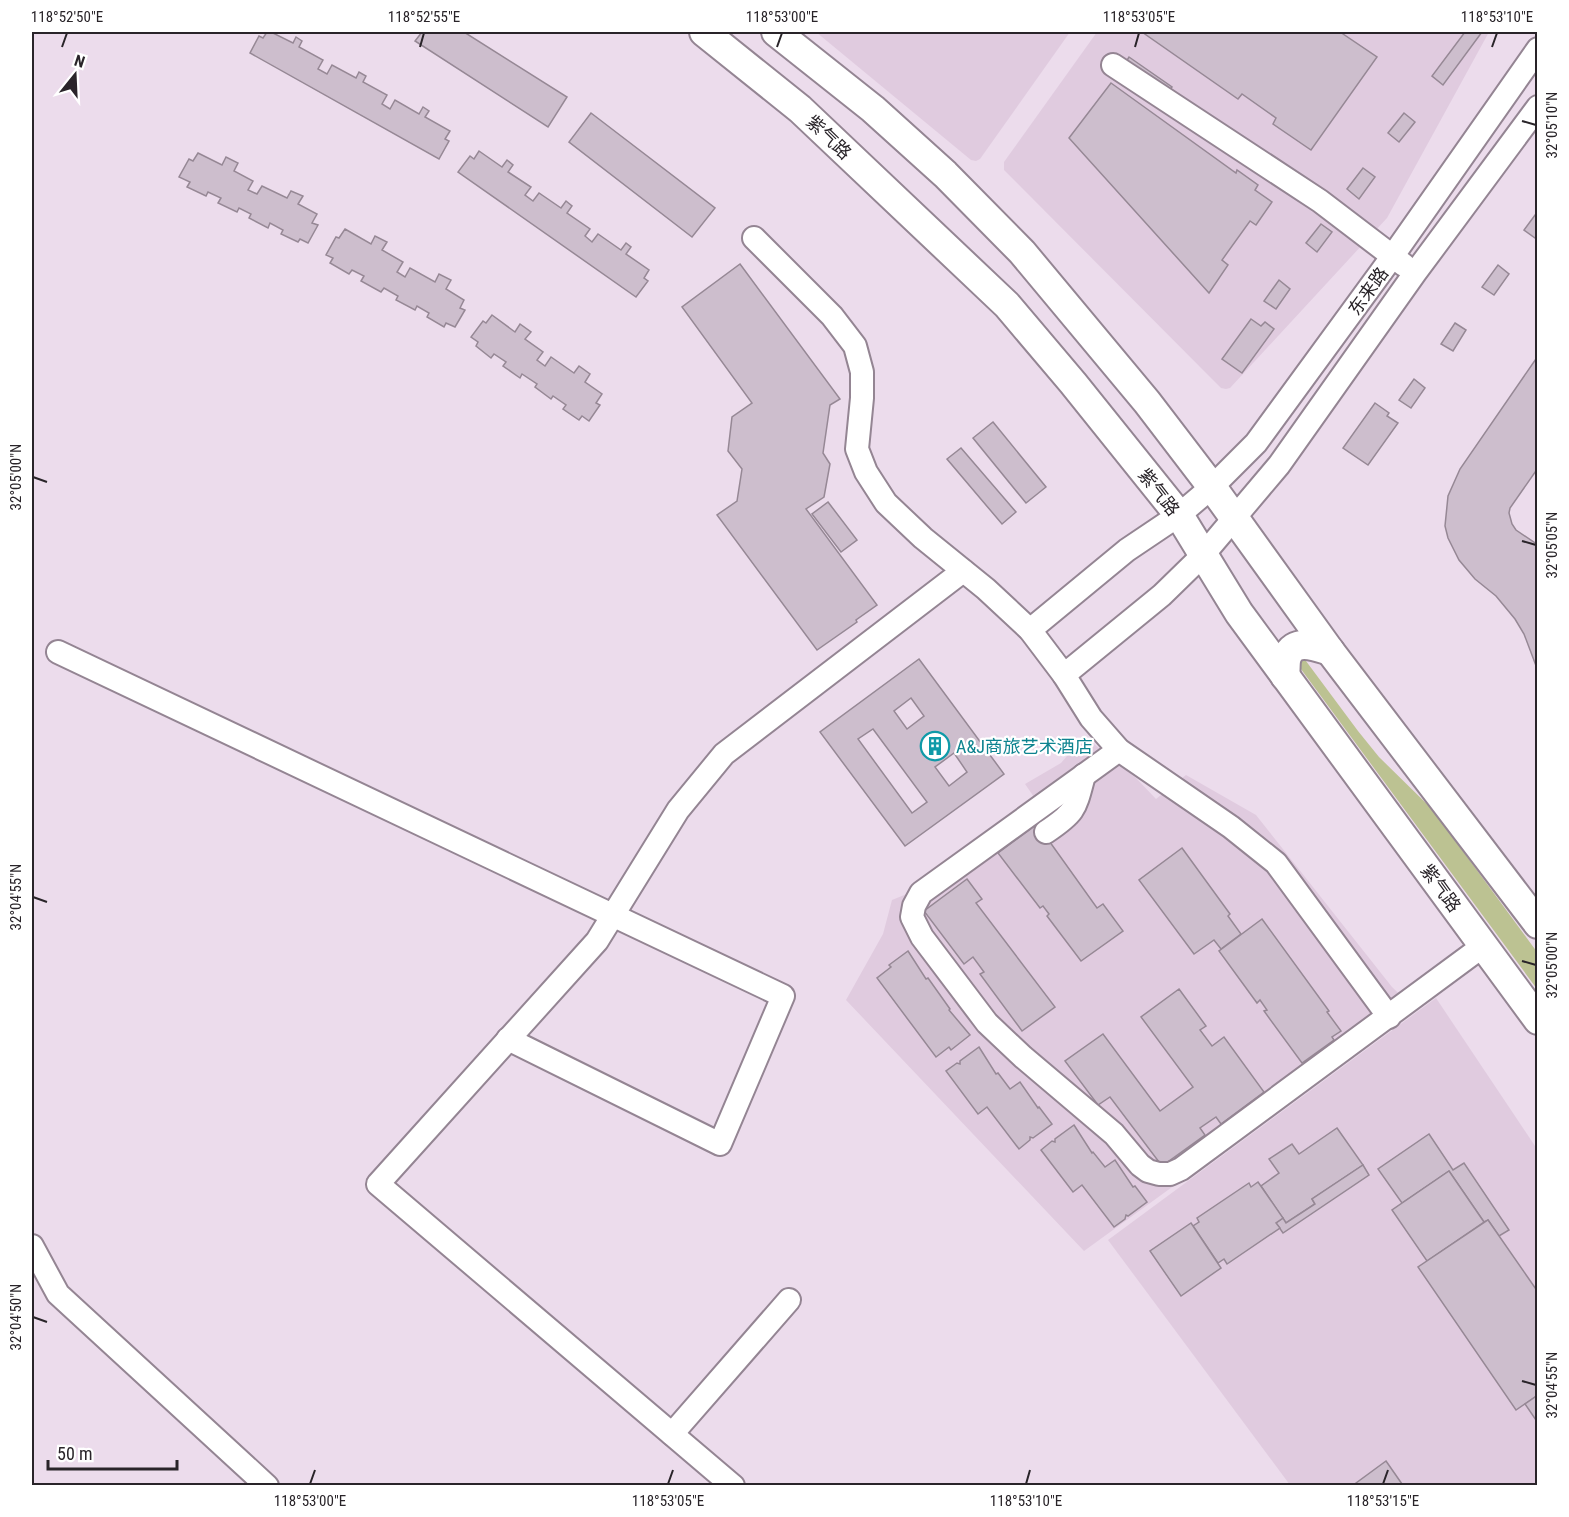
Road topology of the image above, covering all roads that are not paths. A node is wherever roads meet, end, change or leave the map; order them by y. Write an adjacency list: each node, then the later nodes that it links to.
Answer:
1 (704, 32): 10 (main road, 紫气路)
2 (776, 32): 9 (main road)
3 (1538, 49): 7 (street, 东来路)
4 (1113, 65): 7 (street)
5 (1538, 107): 8 (street, 东来路)
6 (754, 238): 15 (street)
7 (1392, 257): 8 (street); 11 (street, 东来路)
8 (1414, 273): 13 (street, 东来路)
9 (1108, 355): 10 (main road); 11 (main road)
10 (1074, 383): 12 (main road, 紫气路)
11 (1212, 487): 12 (street, 东来路); 13 (main road)
12 (1179, 516): 14 (main road, 紫气路); 16 (street, 东来路)
13 (1233, 518): 14 (street, 东来路); 17 (main road)
14 (1203, 555): 19 (street, 东来路); 20 (main road, 紫气路)
15 (963, 571): 16 (street); 25 (street)
16 (1030, 630): 19 (street)
17 (1330, 651): 20 (main road); 24 (main road)
18 (58, 652): 25 (street)
19 (1064, 675): 21 (street)
20 (1285, 676): 26 (main road, 紫气路)
21 (1119, 750): 22 (street); 27 (street)
22 (1084, 775): 23 (street); 27 (street)
23 (1046, 832)
24 (1535, 914)
25 (613, 915): 29 (street); 29 (street)
26 (1483, 946): 27 (street); 28 (main road, 紫气路)
27 (1389, 1017)
28 (1538, 1020)
29 (508, 1039): 32 (street)
30 (32, 1246): 33 (street)
31 (789, 1300): 32 (street)
32 (672, 1434): 34 (street)
33 (267, 1485)
34 (733, 1485)

